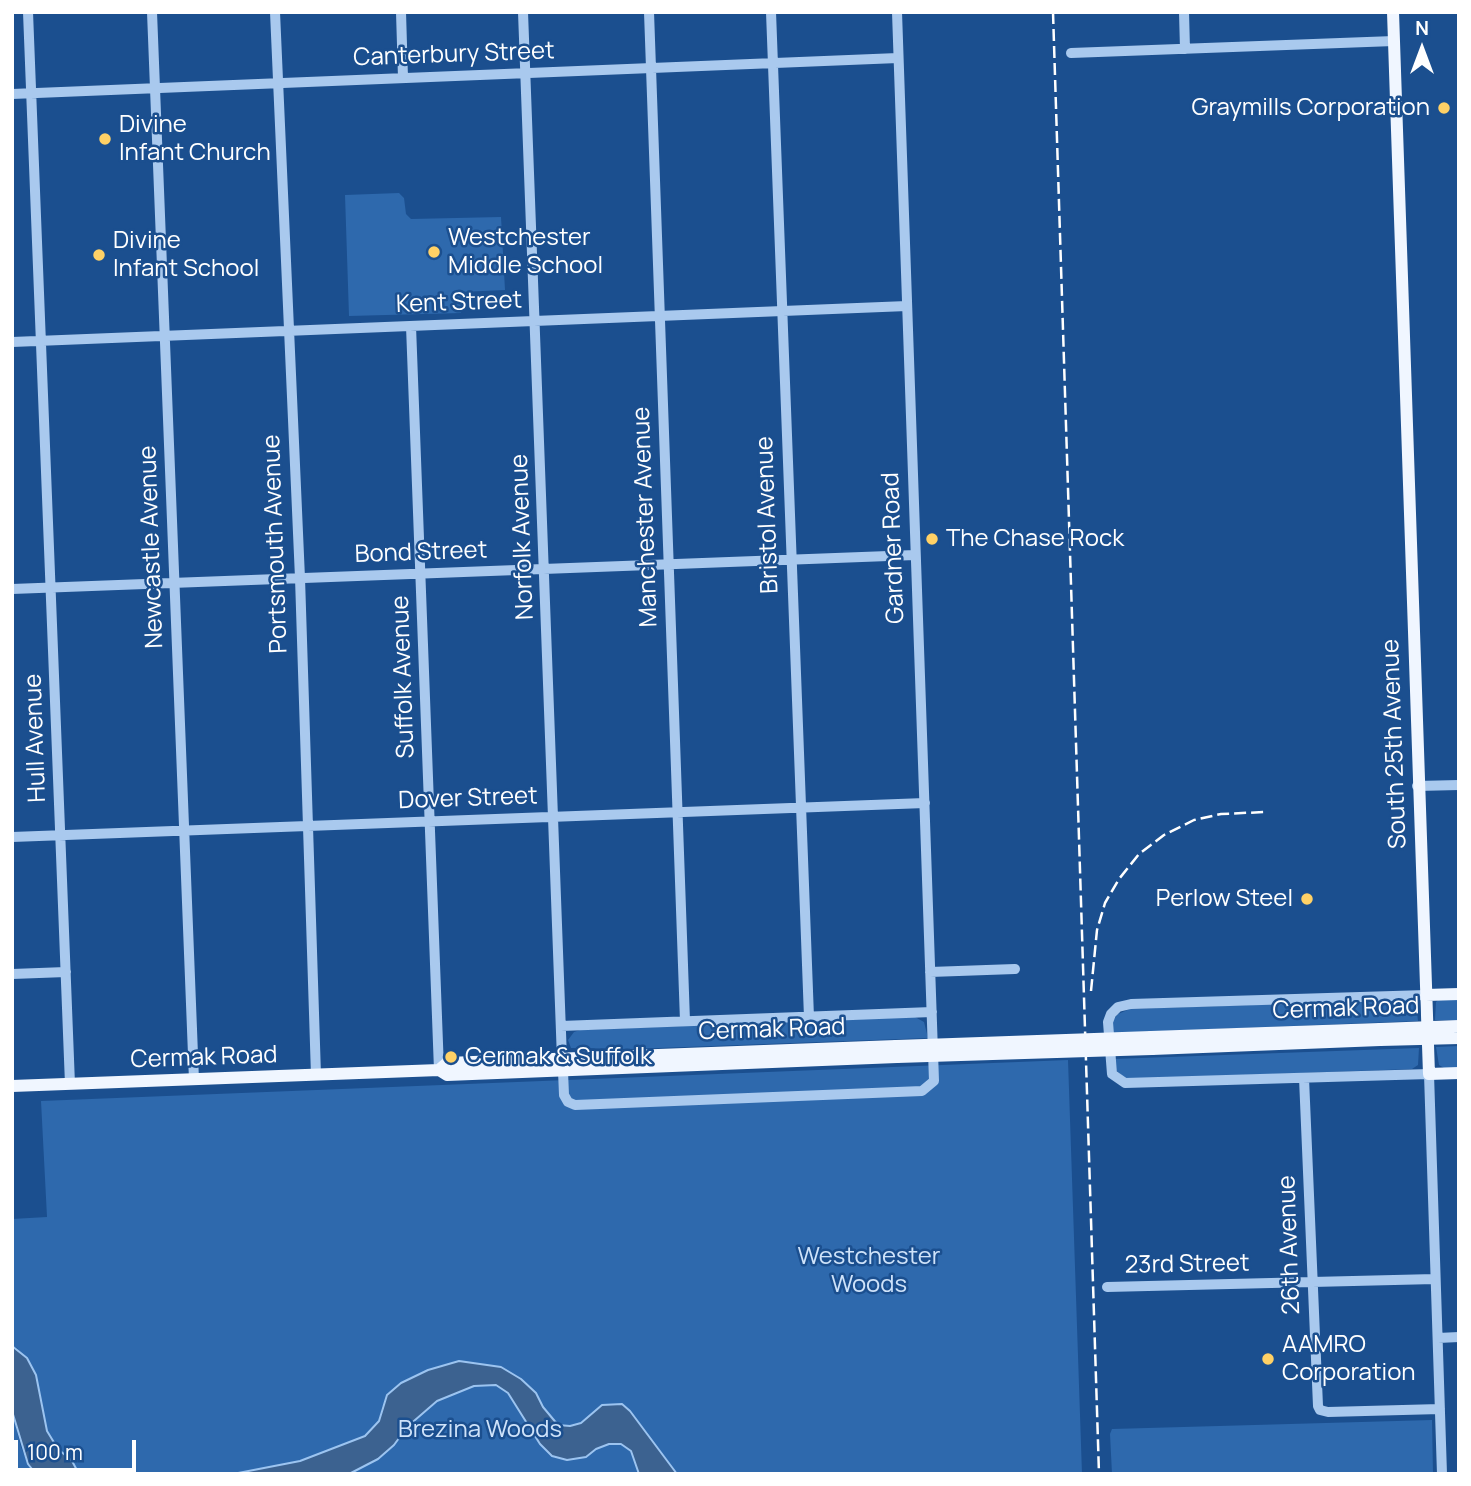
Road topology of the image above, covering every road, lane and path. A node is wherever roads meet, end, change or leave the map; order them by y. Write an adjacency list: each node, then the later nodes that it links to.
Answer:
1 (28, 12): 22 (street, Hull Avenue)
2 (152, 12): 20 (street, Newcastle Avenue)
3 (275, 12): 19 (street, Portsmouth Avenue)
4 (401, 12): 18 (street)
5 (523, 12): 17 (street, Norfolk Avenue)
6 (649, 12): 16 (street, Manchester Avenue)
7 (771, 12): 15 (street, Bristol Avenue)
8 (897, 12): 14 (street, Gardner Road)
9 (1184, 12): 12 (street)
10 (1393, 12): 11 (main road, South 25th Avenue)
11 (1394, 41): 12 (street); 42 (main road, South 25th Avenue)
12 (1185, 49): 13 (street)
13 (1071, 53)
14 (898, 58): 15 (street, Canterbury Street); 23 (street, Gardner Road)
15 (773, 63): 16 (street, Canterbury Street); 24 (street, Bristol Avenue)
16 (651, 68): 17 (street, Canterbury Street); 25 (street, Manchester Avenue)
17 (526, 73): 18 (street, Canterbury Street); 26 (street, Norfolk Avenue)
18 (403, 78): 19 (street, Canterbury Street)
19 (279, 83): 20 (street, Canterbury Street); 28 (street, Portsmouth Avenue)
20 (155, 89): 22 (street, Canterbury Street); 29 (street, Newcastle Avenue)
21 (12, 94): 22 (street, Canterbury Street)
22 (31, 94): 30 (street, Hull Avenue)
23 (907, 306): 24 (street, Kent Street); 32 (street, Gardner Road)
24 (781, 311): 25 (street, Kent Street); 33 (street, Bristol Avenue)
25 (660, 316): 26 (street, Kent Street); 34 (street, Manchester Avenue)
26 (536, 321): 27 (street, Kent Street); 35 (street, Norfolk Avenue)
27 (411, 326): 28 (street, Kent Street); 36 (street, Suffolk Avenue)
28 (288, 331): 29 (street, Kent Street); 37 (street, Portsmouth Avenue)
29 (164, 336): 30 (street, Kent Street); 38 (street, Newcastle Avenue)
30 (41, 341): 31 (street, Kent Street); 39 (street, Hull Avenue)
31 (12, 342)
32 (915, 555): 33 (street, Bond Street); 43 (street, Gardner Road)
33 (791, 559): 34 (street, Bond Street); 44 (street, Bristol Avenue)
34 (668, 565): 35 (street, Bond Street); 45 (street, Manchester Avenue)
35 (545, 569): 36 (street, Bond Street); 46 (street, Norfolk Avenue)
36 (421, 574): 37 (street, Bond Street); 47 (street, Suffolk Avenue)
37 (300, 578): 38 (street, Bond Street); 48 (street, Portsmouth Avenue)
38 (174, 583): 39 (street, Bond Street); 49 (street, Newcastle Avenue)
39 (51, 588): 40 (street, Bond Street); 50 (street, Hull Avenue)
40 (12, 589)
41 (1459, 785): 42 (street)
42 (1417, 786): 57 (main road, South 25th Avenue)
43 (925, 803): 44 (street, Dover Street); 54 (street, Gardner Road)
44 (801, 808): 45 (street, Dover Street); 59 (street, Bristol Avenue)
45 (677, 812): 46 (street, Dover Street); 60 (street, Manchester Avenue)
46 (554, 817): 47 (street, Dover Street); 61 (street, Norfolk Avenue)
47 (430, 821): 48 (street, Dover Street); 66 (street, Suffolk Avenue)
48 (307, 826): 49 (street, Dover Street); 68 (street, Portsmouth Avenue)
49 (184, 830): 50 (street, Dover Street); 71 (street, Newcastle Avenue)
50 (61, 835): 51 (street, Dover Street); 53 (street, Hull Avenue)
51 (12, 837)
52 (1015, 968): 54 (street)
53 (66, 972): 55 (street); 72 (street, Hull Avenue)
54 (930, 972): 58 (street, Gardner Road)
55 (12, 974)
56 (1459, 994): 57 (main road)
57 (1426, 995): 69 (main road, South 25th Avenue); 70 (street, Cermak Road)
58 (932, 1012): 59 (street, Cermak Road); 65 (street, Gardner Road)
59 (809, 1017): 60 (street, Cermak Road)
60 (685, 1021): 61 (street, Cermak Road)
61 (561, 1026): 65 (street, Norfolk Avenue)
62 (1459, 1026): 63 (main road, Cermak Road, bridge)
63 (1380, 1035): 64 (main road, Cermak Road, bridge); 65 (main road, Cermak Road, bridge)
64 (1459, 1038)
65 (563, 1065): 66 (main road, Cermak Road)
66 (439, 1069): 68 (main road, Cermak Road)
67 (1459, 1073): 69 (main road)
68 (316, 1074): 71 (main road, Cermak Road)
69 (1429, 1074): 70 (street, Cermak Road); 74 (street, South 25th Avenue)
70 (1304, 1079): 75 (street, 26th Avenue)
71 (194, 1080): 72 (main road, Cermak Road)
72 (70, 1084): 73 (main road, Cermak Road)
73 (12, 1086)
74 (1435, 1279): 75 (street, 23rd Street); 78 (street, South 25th Avenue)
75 (1313, 1283): 76 (street, 23rd Street); 79 (street, 26th Avenue)
76 (1107, 1287)
77 (1459, 1337): 78 (street)
78 (1438, 1338): 79 (street, South 25th Avenue)
79 (1440, 1409): 80 (street, South 25th Avenue)
80 (1441, 1474)

